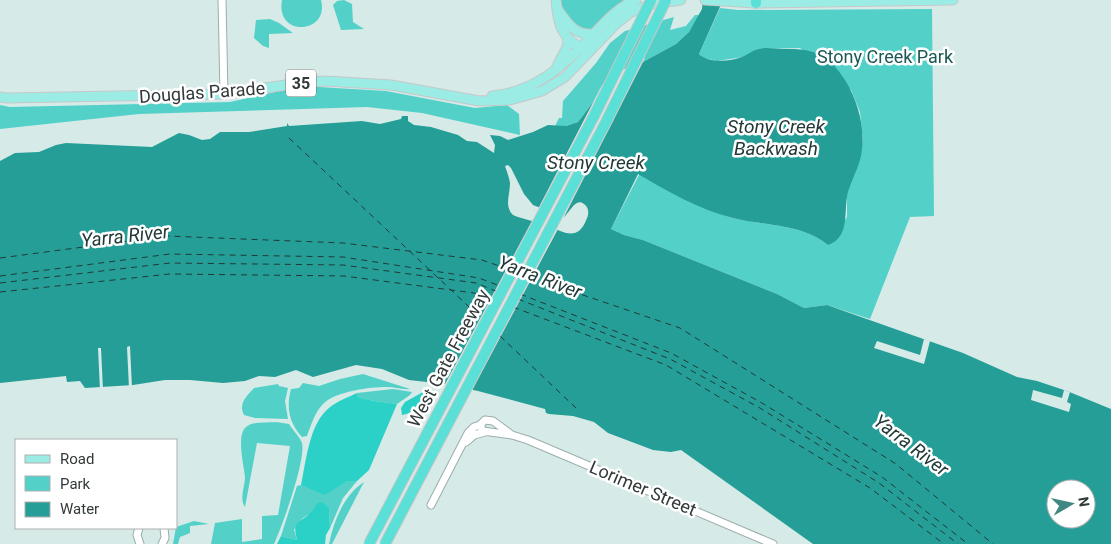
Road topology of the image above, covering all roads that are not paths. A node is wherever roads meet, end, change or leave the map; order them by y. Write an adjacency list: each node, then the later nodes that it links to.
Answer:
1 (222, 0): 15 (street)
2 (636, 0): 10 (main road, Douglas Parade / 35)
3 (651, 0): 27 (highway, West Gate Freeway, bridge)
4 (666, 0): 28 (highway, West Gate Freeway, bridge)
5 (681, 0): 13 (main road, Douglas Parade / 35)
6 (705, 0): 8 (main road)
7 (953, 0): 8 (main road)
8 (756, 2)
9 (557, 5): 10 (main road); 11 (main road); 12 (main road)
10 (594, 34): 12 (main road, Douglas Parade / 35)
11 (568, 39): 12 (main road); 14 (main road)
12 (583, 45): 13 (main road); 14 (main road, Douglas Parade / 35)
13 (590, 52): 17 (main road, Douglas Parade / 35)
14 (545, 78): 17 (main road, Douglas Parade / 35)
15 (224, 94): 16 (main road, Douglas Parade / 35); 17 (main road, Douglas Parade / 35)
16 (0, 97)
17 (462, 98)
18 (480, 425): 19 (street); 20 (street, Lorimer Street); 21 (street)
19 (485, 432): 20 (street, Lorimer Street); 21 (street)
20 (512, 434): 29 (street, Lorimer Street)
21 (463, 444): 22 (street)
22 (431, 505)
23 (139, 529): 26 (street)
24 (164, 529): 25 (street)
25 (164, 542)
26 (139, 543)
27 (369, 544)
28 (385, 544)
29 (773, 544)

